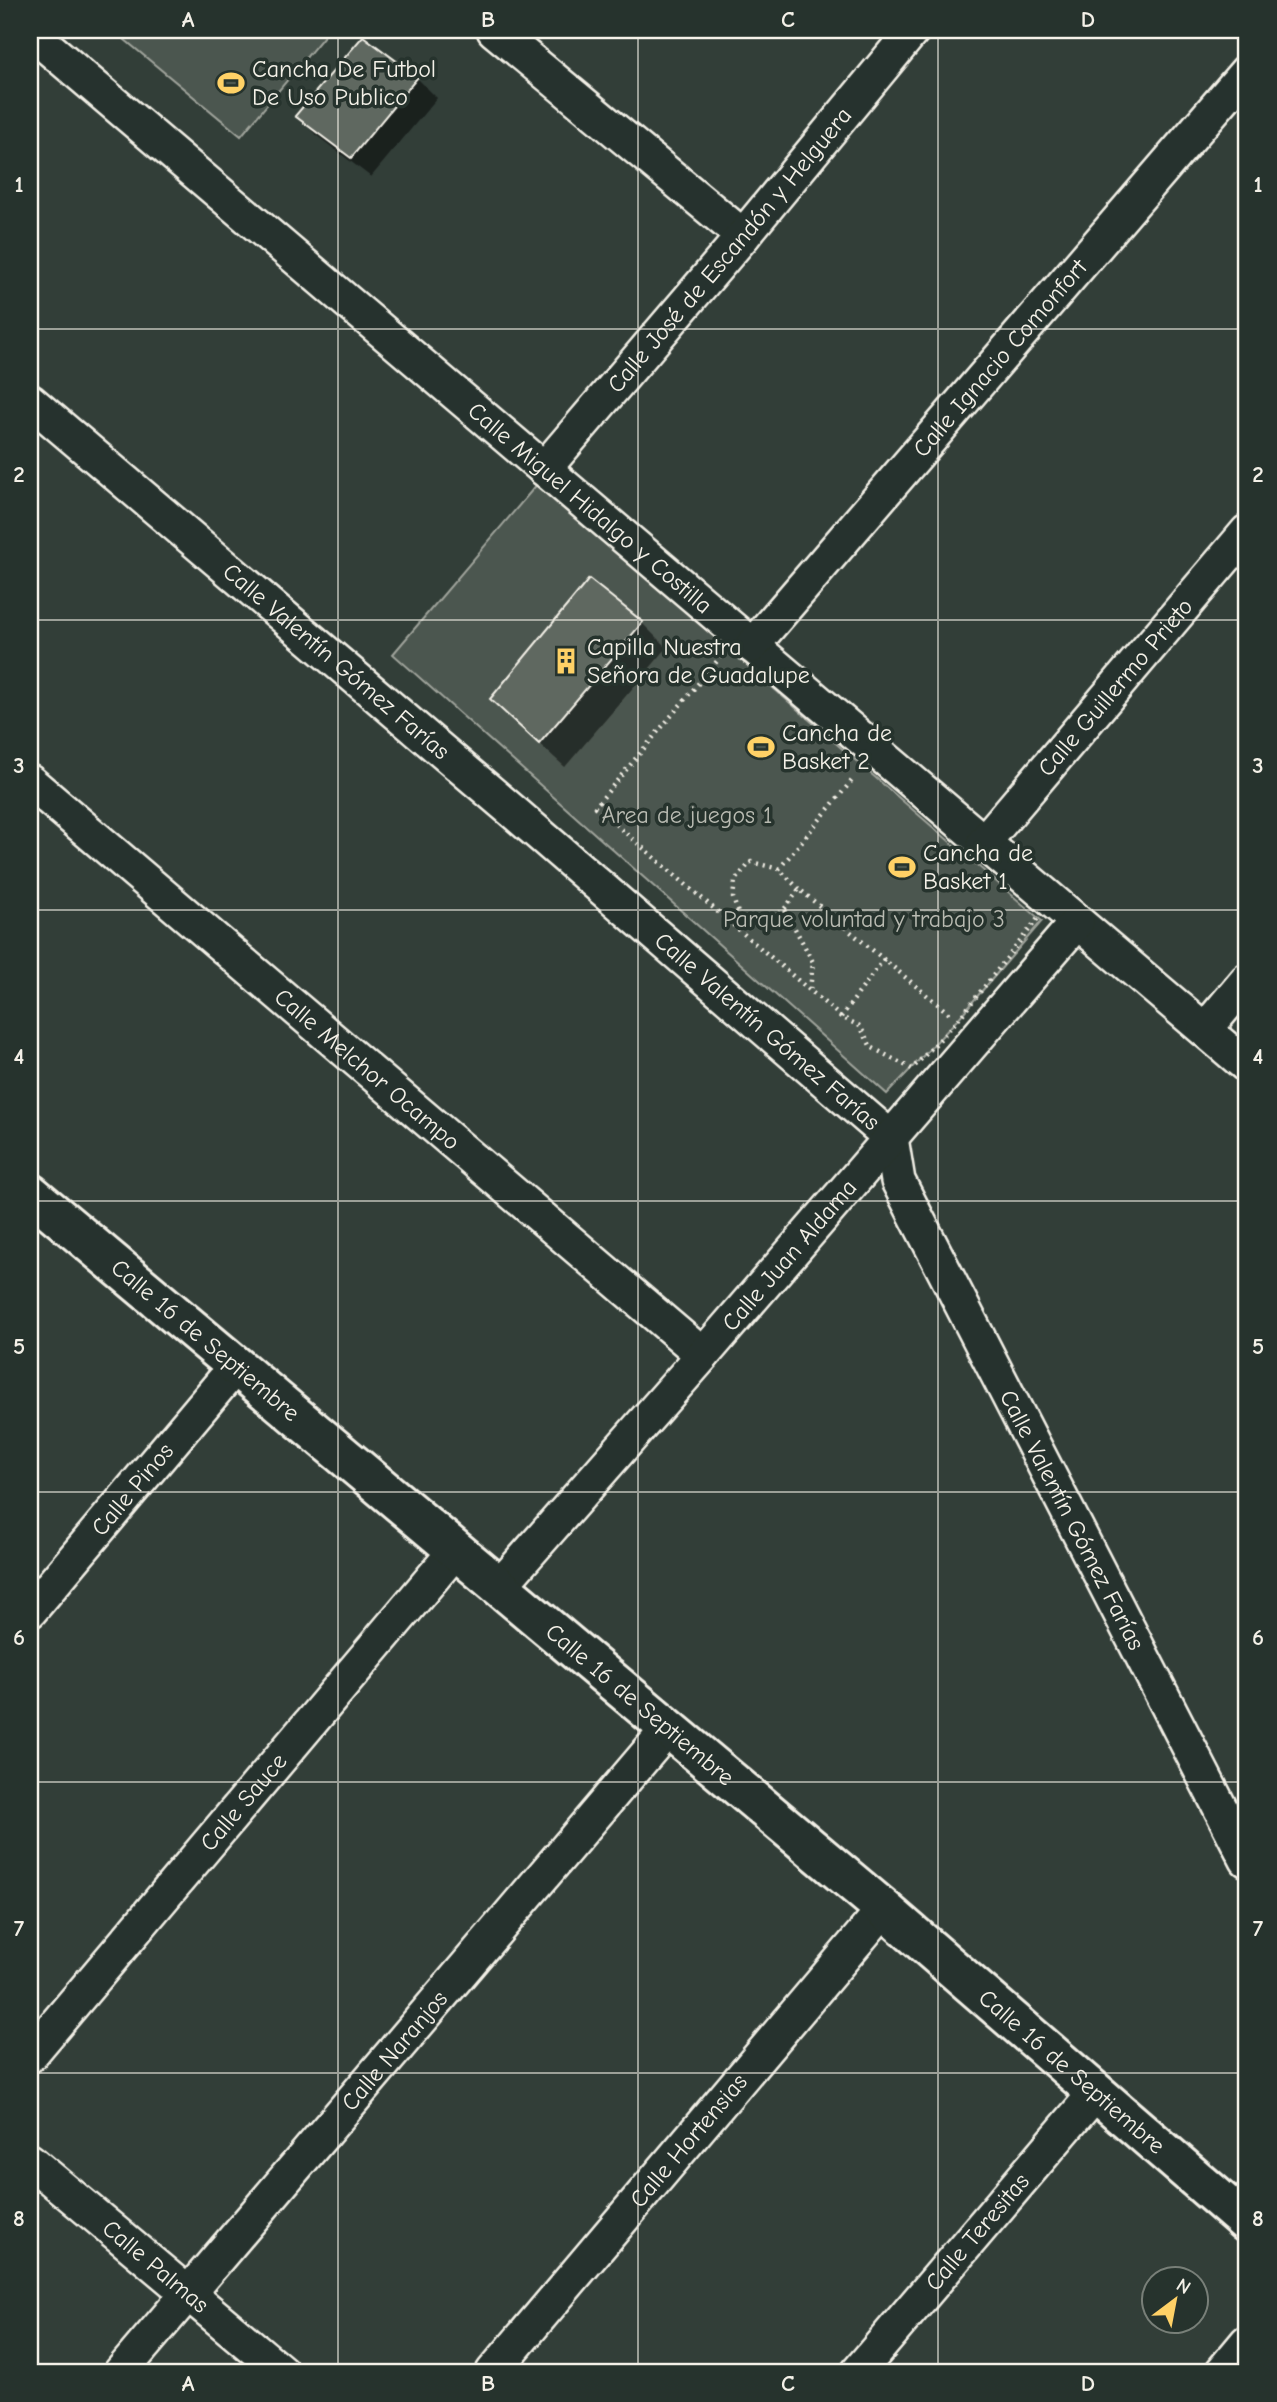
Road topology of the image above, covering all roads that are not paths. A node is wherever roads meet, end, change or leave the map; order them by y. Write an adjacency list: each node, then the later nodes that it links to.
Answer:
1 (494, 30): 5 (street)
2 (914, 30): 5 (street, Calle José de Escandón y Helguera)
3 (30, 32): 7 (street, Calle Miguel Hidalgo y Costilla)
4 (1247, 71): 9 (street, Calle Ignacio Comonfort)
5 (743, 236): 7 (street, Calle José de Escandón y Helguera)
6 (30, 401): 16 (street, Calle Valentín Gómez Farías)
7 (544, 469): 9 (street, Calle Miguel Hidalgo y Costilla)
8 (1247, 531): 11 (street, Calle Guillermo Prieto)
9 (752, 646): 11 (street, Calle Miguel Hidalgo y Costilla)
10 (30, 782): 18 (street, Calle Melchor Ocampo)
11 (984, 842): 12 (street, Calle Miguel Hidalgo y Costilla)
12 (1077, 922): 14 (street, Calle Miguel Hidalgo y Costilla); 16 (street, Calle Juan Aldama)
13 (1247, 980): 14 (street)
14 (1205, 1030): 15 (street, Calle Miguel Hidalgo y Costilla)
15 (1247, 1066)
16 (891, 1138): 18 (street, Calle Juan Aldama); 24 (street, Calle Valentín Gómez Farías)
17 (30, 1194): 19 (street, Calle 16 de Septiembre)
18 (704, 1355): 21 (street, Calle Juan Aldama)
19 (236, 1366): 20 (street, Calle 16 de Septiembre); 22 (street, Calle Pinos)
20 (456, 1549): 21 (street, Calle 16 de Septiembre); 26 (street, Calle Sauce)
21 (499, 1587): 23 (street, Calle 16 de Septiembre)
22 (30, 1611)
23 (668, 1729): 25 (street, Calle 16 de Septiembre); 30 (street, Calle Naranjos)
24 (1247, 1860)
25 (884, 1909): 27 (street, Calle 16 de Septiembre); 34 (street, Calle Hortensias)
26 (30, 2055)
27 (1097, 2091): 29 (street, Calle 16 de Septiembre); 35 (street, Calle Teresitas)
28 (30, 2161): 30 (street, Calle Palmas)
29 (1247, 2222)
30 (187, 2294): 32 (street, Calle Naranjos); 33 (street, Calle Palmas)
31 (1247, 2342): 36 (street)
32 (121, 2372)
33 (282, 2372)
34 (492, 2372)
35 (858, 2372)
36 (1222, 2372)

